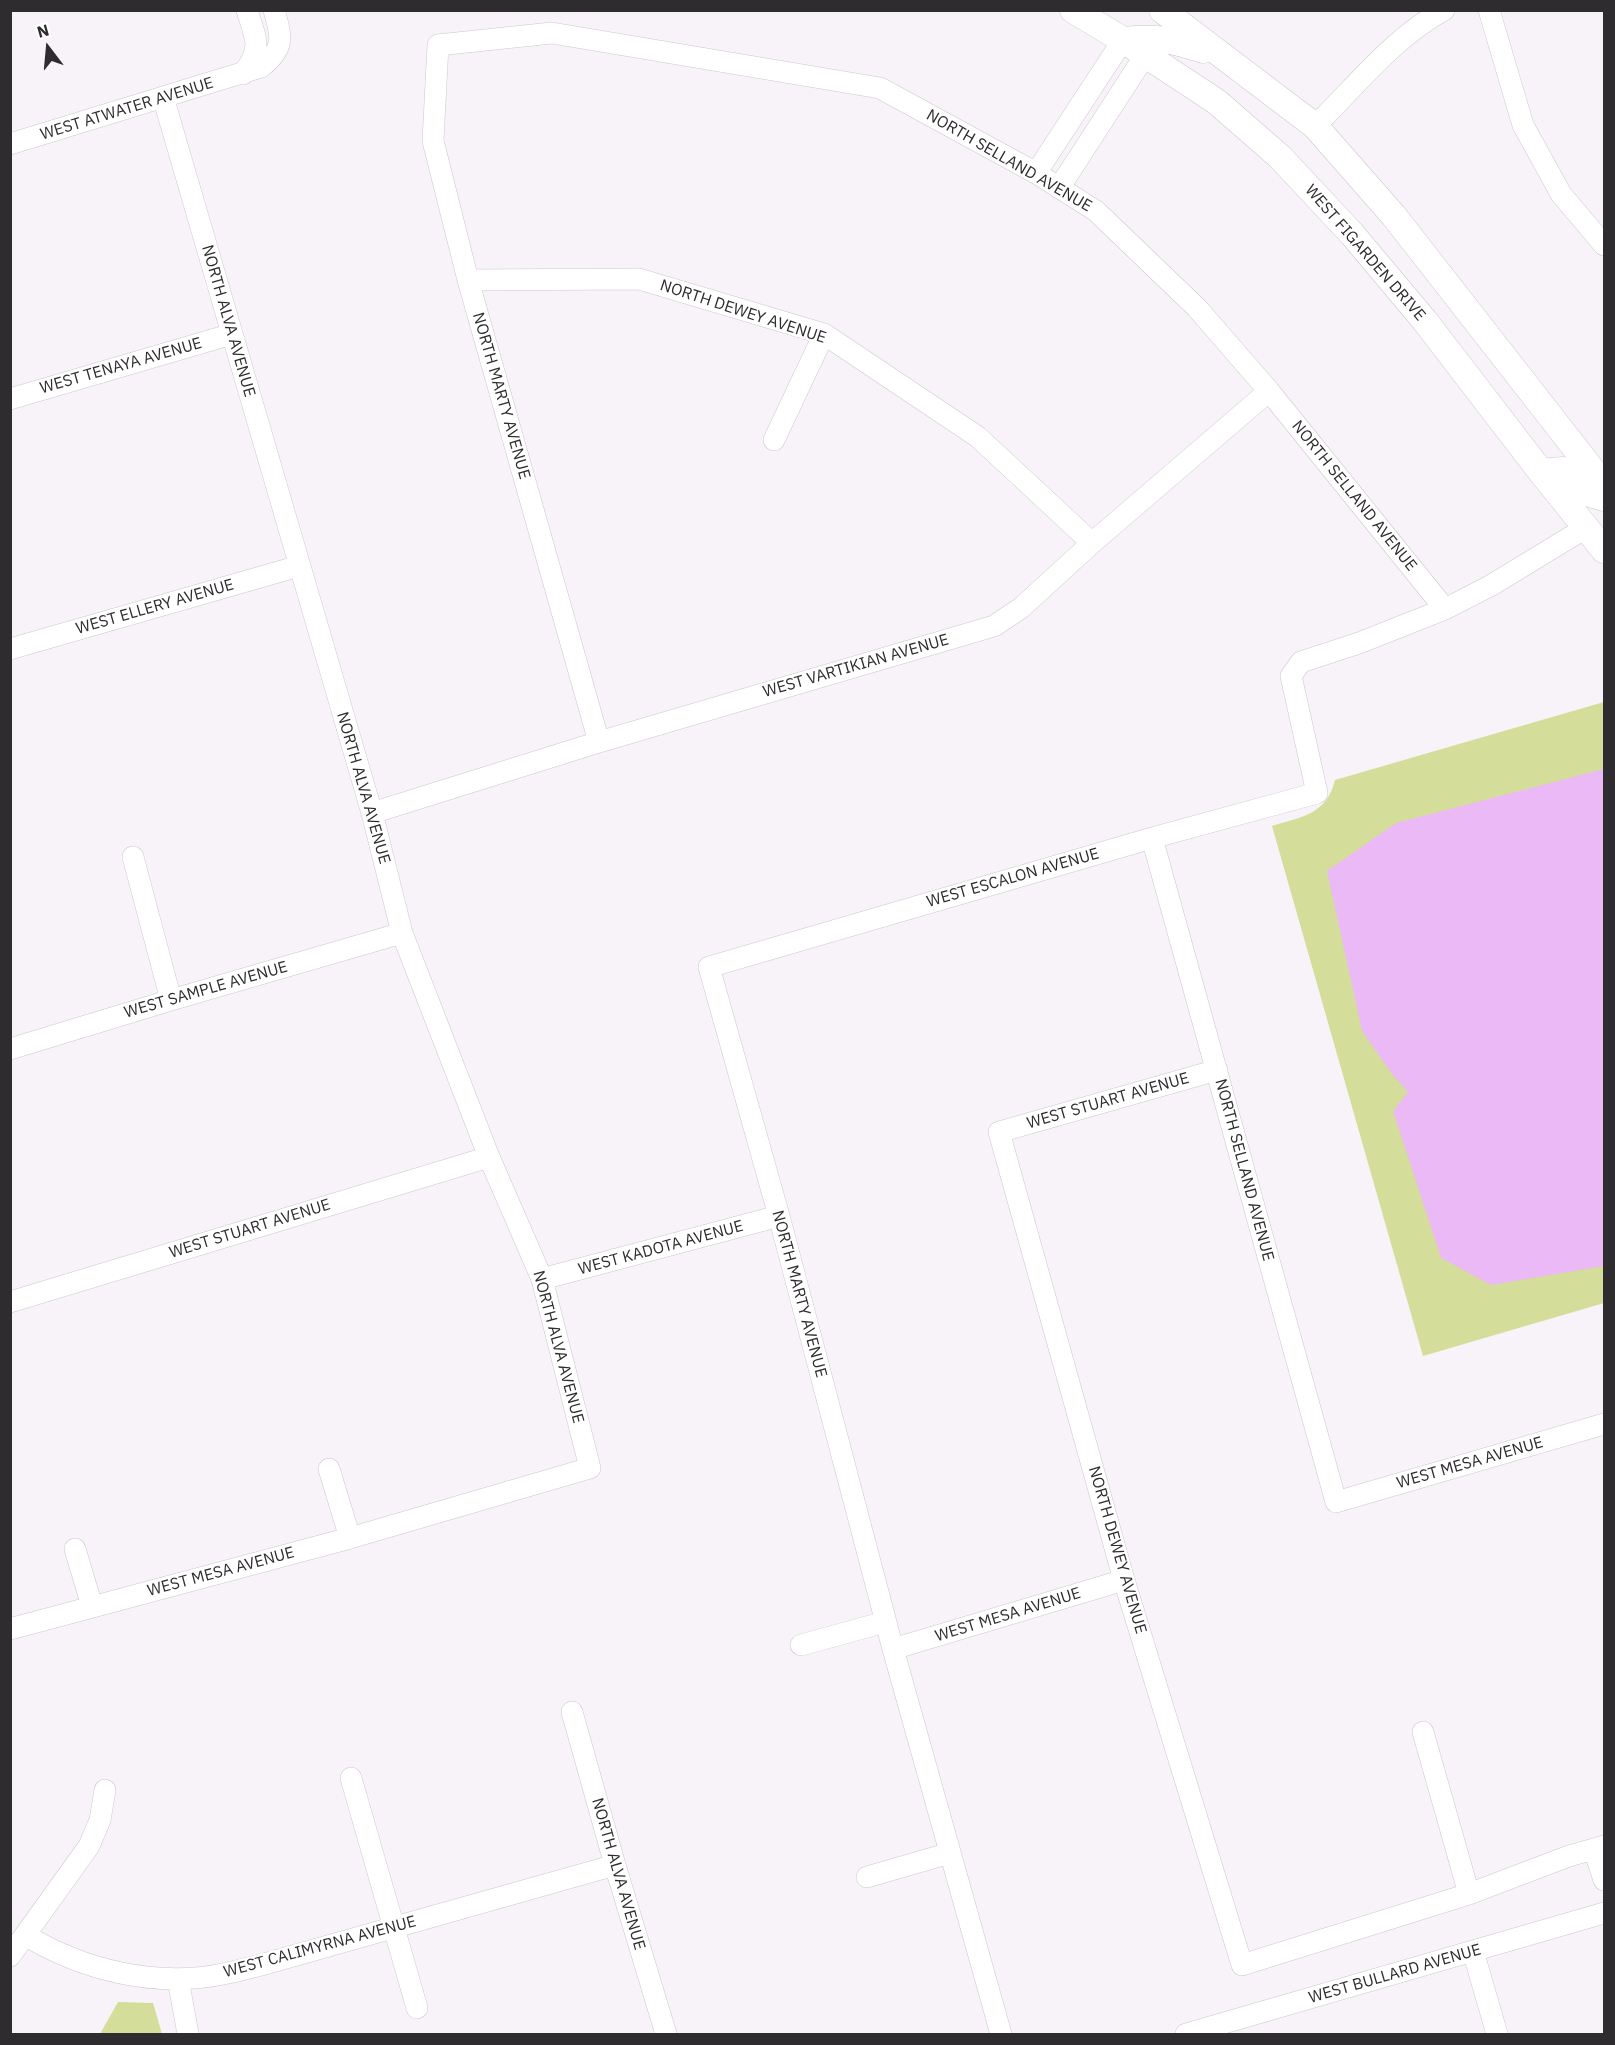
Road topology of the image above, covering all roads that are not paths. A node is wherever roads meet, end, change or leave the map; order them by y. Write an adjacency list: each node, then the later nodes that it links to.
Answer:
1 (247, 10): 12 (street)
2 (274, 10): 12 (street)
3 (1073, 10): 8 (main road, WEST FIGARDEN DRIVE)
4 (1162, 10): 11 (main road)
5 (1444, 10): 7 (street)
6 (1489, 10): 18 (street)
7 (1419, 16): 14 (street)
8 (1124, 40): 10 (main road, WEST FIGARDEN DRIVE); 11 (main road); 16 (street)
9 (438, 45): 16 (street, NORTH SELLAND AVENUE); 19 (street, NORTH MARTY AVENUE)
10 (1146, 54): 17 (street); 25 (main road, WEST FIGARDEN DRIVE)
11 (1224, 56): 14 (main road)
12 (243, 74): 13 (street, WEST ATWATER AVENUE)
13 (163, 97): 15 (street, WEST ATWATER AVENUE); 20 (street, NORTH ALVA AVENUE)
14 (1316, 126): 26 (main road)
15 (10, 144)
16 (1036, 173): 17 (street, NORTH SELLAND AVENUE)
17 (1059, 188): 22 (street, NORTH SELLAND AVENUE)
18 (1605, 245)
19 (468, 280): 21 (street, NORTH DEWEY AVENUE); 34 (street, NORTH MARTY AVENUE)
20 (232, 334): 23 (street, WEST TENAYA AVENUE); 31 (street, NORTH ALVA AVENUE)
21 (824, 334): 24 (street); 29 (street, NORTH DEWEY AVENUE)
22 (1269, 391): 29 (street, WEST VARTIKIAN AVENUE); 32 (street, NORTH SELLAND AVENUE)
23 (10, 399)
24 (774, 440)
25 (1541, 472): 27 (main road); 28 (main road, WEST FIGARDEN DRIVE)
26 (1605, 485)
27 (1605, 498)
28 (1596, 528): 30 (main road, WEST FIGARDEN DRIVE); 32 (street)
29 (1092, 543): 34 (street, WEST VARTIKIAN AVENUE)
30 (1605, 550)
31 (299, 566): 33 (street, WEST ELLERY AVENUE); 35 (street, NORTH ALVA AVENUE)
32 (1445, 609): 36 (street, WEST ESCALON AVENUE)
33 (10, 649)
34 (599, 742): 35 (street, WEST VARTIKIAN AVENUE)
35 (372, 813): 38 (street, NORTH ALVA AVENUE)
36 (1152, 838): 39 (street, WEST ESCALON AVENUE); 42 (street, NORTH SELLAND AVENUE)
37 (133, 857): 40 (street)
38 (402, 933): 40 (street, WEST SAMPLE AVENUE); 44 (street, NORTH ALVA AVENUE)
39 (709, 967): 45 (street, NORTH MARTY AVENUE)
40 (171, 1000): 41 (street, WEST SAMPLE AVENUE)
41 (10, 1049)
42 (1217, 1070): 43 (street, WEST STUART AVENUE); 51 (street, NORTH SELLAND AVENUE)
43 (999, 1132): 54 (street, NORTH DEWEY AVENUE)
44 (489, 1157): 46 (street, NORTH ALVA AVENUE); 47 (street, WEST STUART AVENUE)
45 (779, 1216): 46 (street, WEST KADOTA AVENUE); 56 (street, NORTH MARTY AVENUE)
46 (543, 1279): 49 (street, NORTH ALVA AVENUE)
47 (10, 1302)
48 (1605, 1424): 51 (street, WEST MESA AVENUE)
49 (590, 1468): 52 (street, WEST MESA AVENUE)
50 (329, 1469): 52 (street)
51 (1336, 1502)
52 (350, 1538): 55 (street, WEST MESA AVENUE)
53 (75, 1549): 55 (street)
54 (1124, 1580): 59 (street, WEST MESA AVENUE); 69 (street, NORTH DEWEY AVENUE)
55 (92, 1606): 57 (street, WEST MESA AVENUE)
56 (885, 1622): 58 (street); 59 (street, NORTH MARTY AVENUE)
57 (10, 1629)
58 (801, 1645)
59 (893, 1649): 65 (street, NORTH MARTY AVENUE)
60 (572, 1712): 66 (street, NORTH ALVA AVENUE)
61 (1424, 1732): 69 (street)
62 (351, 1778): 71 (street)
63 (105, 1790): 72 (street)
64 (1599, 1848): 68 (street); 69 (street)
65 (950, 1853): 67 (street); 80 (street, NORTH MARTY AVENUE)
66 (615, 1865): 71 (street, WEST CALIMYRNA AVENUE); 79 (street, NORTH ALVA AVENUE)
67 (867, 1877)
68 (1605, 1880)
69 (1469, 1894)
70 (1605, 1913): 73 (street, WEST BULLARD AVENUE)
71 (394, 1927): 75 (street, WEST CALIMYRNA AVENUE); 76 (street)
72 (25, 1935): 74 (street); 75 (street, WEST CALIMYRNA AVENUE)
73 (1473, 1951): 77 (street, WEST BULLARD AVENUE); 82 (street)
74 (10, 1956)
75 (178, 1979): 78 (street)
76 (417, 2008)
77 (1243, 2026): 81 (street, WEST BULLARD AVENUE)
78 (188, 2034)
79 (666, 2034)
80 (1001, 2034)
81 (1186, 2034)
82 (1497, 2034)

